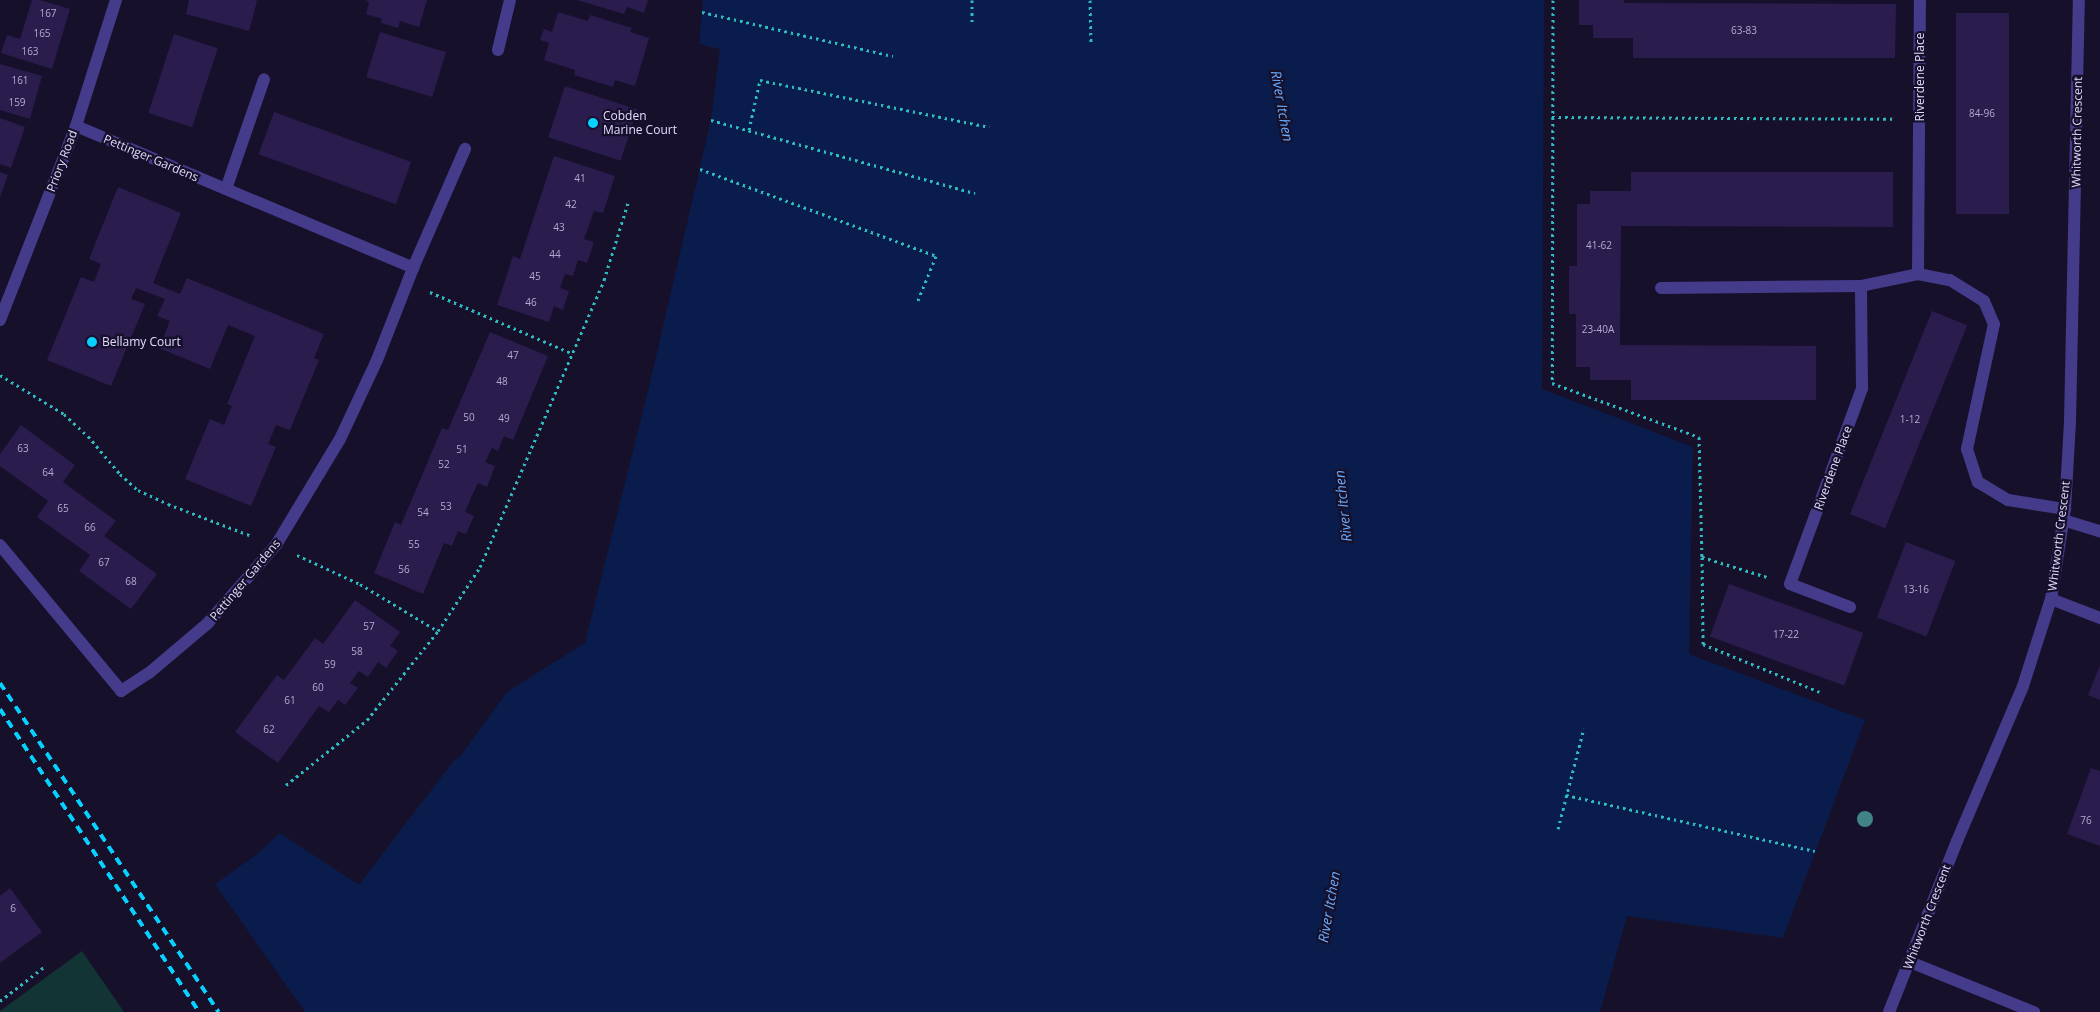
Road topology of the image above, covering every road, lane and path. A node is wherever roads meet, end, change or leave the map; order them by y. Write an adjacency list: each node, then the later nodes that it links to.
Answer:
1 (116, 0): 17 (street, Priory Road)
2 (510, 0): 11 (street)
3 (972, 0): 9 (path)
4 (1090, 0): 10 (path)
5 (1553, 0): 14 (path)
6 (1920, 0): 15 (street, Riverdene Place)
7 (2079, 0): 34 (street, Whitworth Crescent)
8 (702, 12): 12 (path)
9 (972, 23)
10 (1091, 43)
11 (498, 50)
12 (893, 56)
13 (264, 79): 22 (street)
14 (1552, 117): 15 (path); 38 (path)
15 (1920, 119): 26 (street, Riverdene Place)
16 (711, 120): 19 (path)
17 (76, 126): 22 (street, Pettinger Gardens); 31 (street, Priory Road)
18 (990, 127): 19 (path)
19 (749, 130): 23 (path)
20 (465, 149): 25 (street, Pettinger Gardens)
21 (700, 169): 30 (path)
22 (226, 189): 25 (street, Pettinger Gardens)
23 (975, 193)
24 (628, 203): 32 (path)
25 (413, 268): 27 (street, Pettinger Gardens)
26 (1918, 274): 28 (street); 34 (street)
27 (407, 282): 32 (path); 36 (street, Pettinger Gardens)
28 (1861, 286): 29 (street); 39 (street, Riverdene Place)
29 (1660, 288)
30 (918, 300)
31 (0, 320)
32 (571, 353): 43 (path)
33 (0, 375): 36 (path)
34 (2064, 514): 35 (street); 40 (street, Whitworth Crescent)
35 (2100, 531)
36 (276, 545): 37 (street, Pettinger Gardens); 43 (path)
37 (0, 546)
38 (1702, 557): 39 (path); 44 (path)
39 (1790, 584): 41 (street)
40 (2051, 599): 42 (street); 50 (street, Whitworth Crescent)
41 (1850, 607)
42 (2100, 618)
43 (438, 631): 46 (path)
44 (1820, 692)
45 (1584, 728): 47 (path)
46 (286, 784)
47 (1566, 795): 48 (path); 49 (path)
48 (1558, 829)
49 (1815, 851)
50 (1910, 962): 53 (street, Whitworth Crescent); 54 (street)
51 (44, 967): 52 (path)
52 (0, 1001)
53 (1889, 1012)
54 (2034, 1012)

